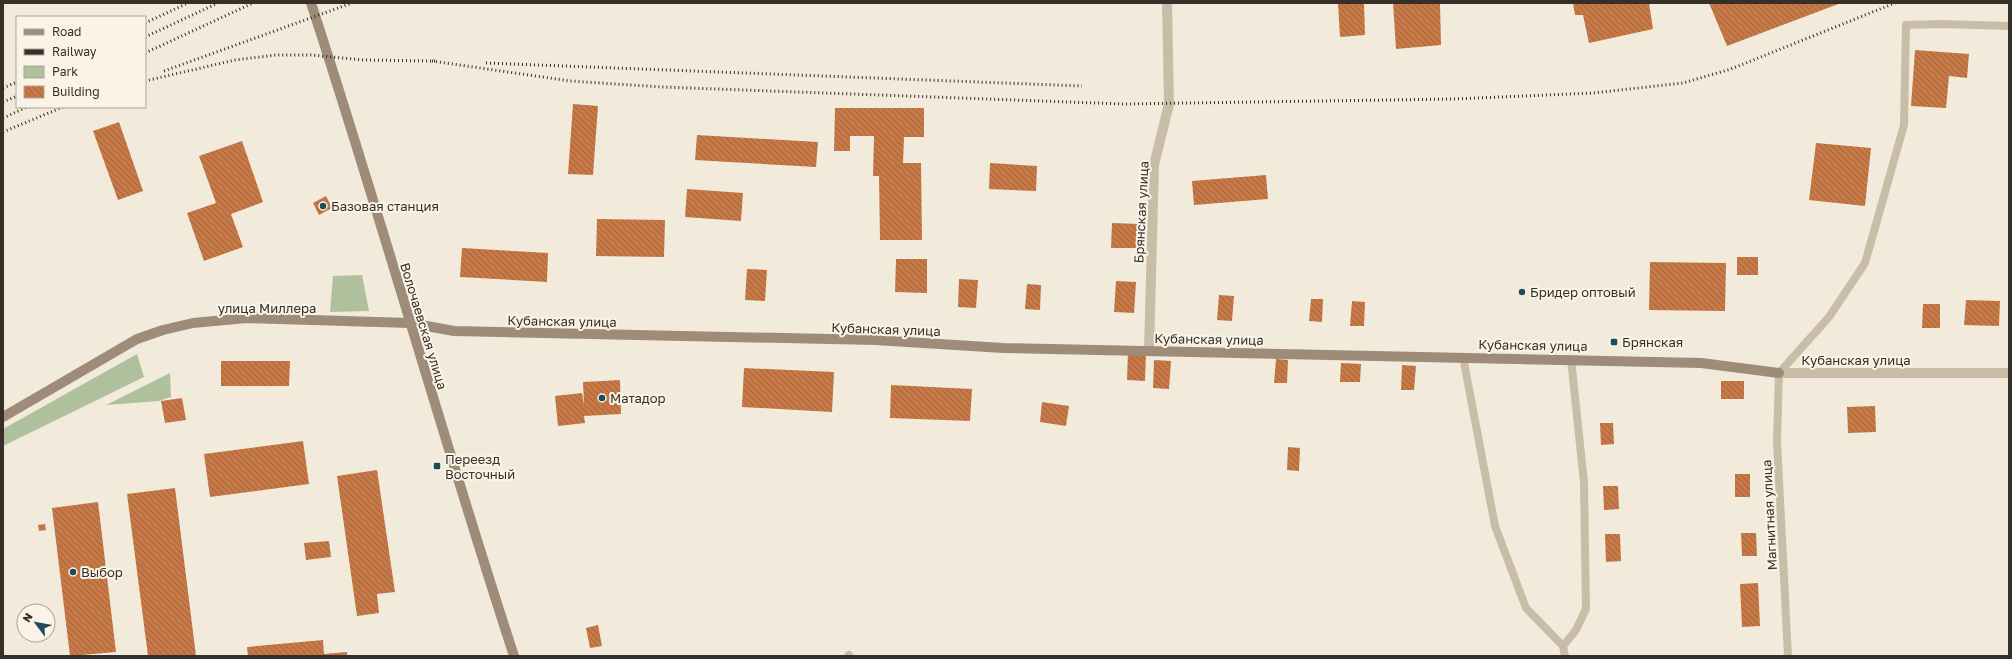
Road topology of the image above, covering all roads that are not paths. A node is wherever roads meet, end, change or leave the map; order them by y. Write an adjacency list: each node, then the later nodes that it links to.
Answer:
1 (311, 3): 4 (main road, Волочаевская улица)
2 (1167, 3): 5 (street, Брянская улица)
3 (2009, 26): 8 (lane)
4 (410, 322): 5 (main road, Кубанская улица); 10 (main road, улица Миллера); 12 (main road, Волочаевская улица)
5 (1149, 351): 6 (main road, Кубанская улица)
6 (1463, 356): 7 (main road, Кубанская улица); 11 (lane)
7 (1571, 359): 8 (main road, Кубанская улица); 11 (lane)
8 (1779, 373): 9 (street, Кубанская улица); 14 (lane, Магнитная улица)
9 (2009, 373)
10 (3, 417)
11 (1563, 646): 13 (lane)
12 (514, 656)
13 (1565, 656)
14 (1788, 656)

